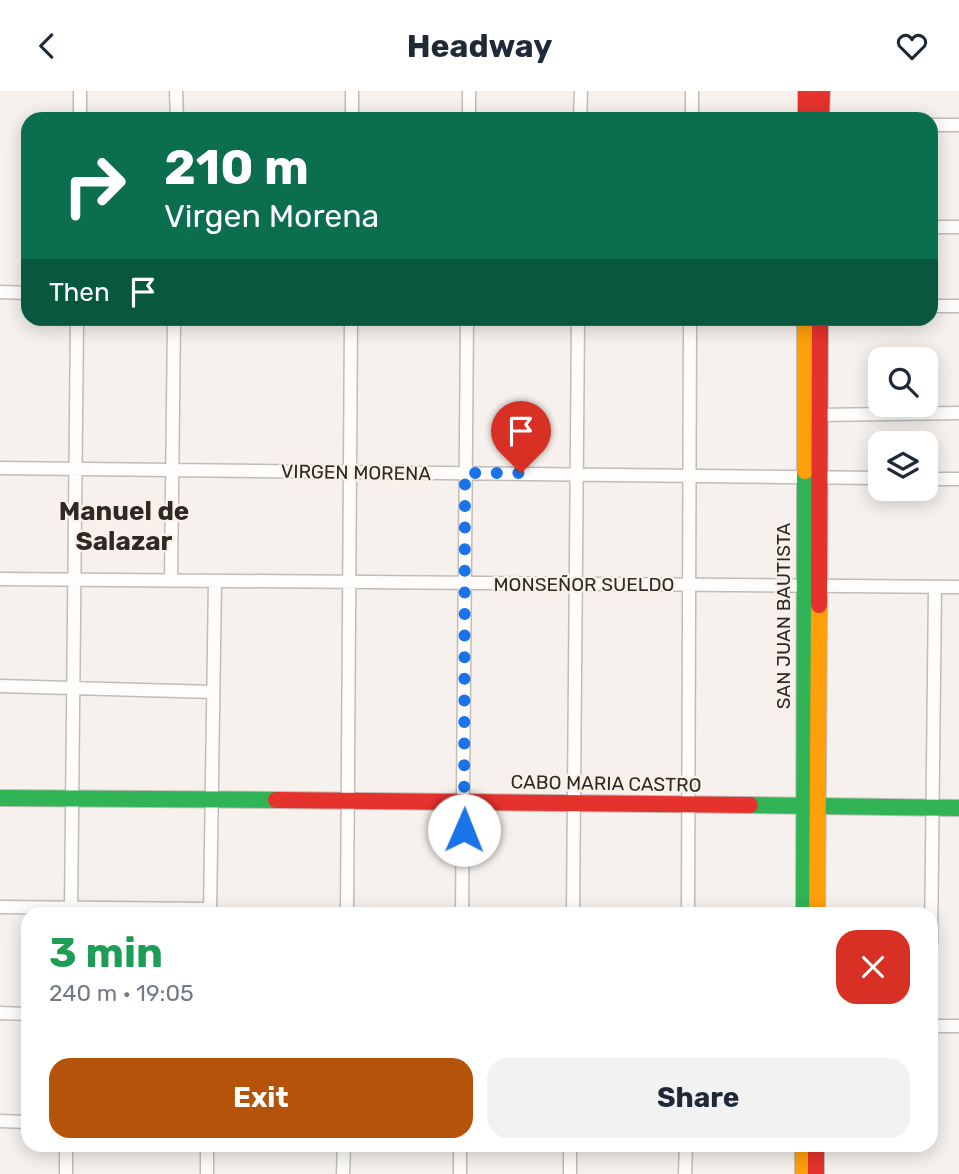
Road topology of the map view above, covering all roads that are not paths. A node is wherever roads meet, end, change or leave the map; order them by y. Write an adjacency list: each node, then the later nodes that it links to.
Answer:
1 (80, 91): 9 (street)
2 (176, 91): 10 (street)
3 (352, 91): 11 (street)
4 (469, 91): 12 (street)
5 (581, 91): 13 (street)
6 (692, 91): 14 (street)
7 (806, 91): 15 (street)
8 (822, 91): 16 (street)
9 (79, 112)
10 (177, 112)
11 (352, 112)
12 (469, 112)
13 (580, 112)
14 (692, 112)
15 (806, 112)
16 (821, 112)
17 (938, 125): 18 (street)
18 (959, 125)
19 (938, 227): 20 (street)
20 (959, 227)
21 (0, 292): 22 (street)
22 (21, 293)
23 (938, 306): 24 (street)
24 (959, 306)
25 (77, 326): 36 (street)
26 (174, 326): 37 (street)
27 (351, 326): 38 (street)
28 (467, 326): 39 (street)
29 (578, 326): 40 (street)
30 (690, 326): 41 (street)
31 (805, 326): 42 (street, SAN JUAN BAUTISTA)
32 (820, 326): 34 (street, SAN JUAN BAUTISTA)
33 (959, 413): 34 (street)
34 (820, 415): 42 (street, SAN JUAN BAUTISTA)
35 (0, 468): 36 (street, VIRGEN MORENA)
36 (75, 469): 37 (street, VIRGEN MORENA); 47 (street)
37 (172, 470): 38 (street, VIRGEN MORENA); 48 (street)
38 (350, 472): 39 (street, VIRGEN MORENA); 50 (street)
39 (465, 473): 40 (street, VIRGEN MORENA); 51 (street)
40 (577, 474): 41 (street, VIRGEN MORENA); 52 (street)
41 (689, 475): 42 (street, VIRGEN MORENA); 53 (street)
42 (811, 476): 43 (street, VIRGEN MORENA); 54 (street, SAN JUAN BAUTISTA)
43 (868, 478)
44 (938, 479): 45 (street)
45 (959, 479)
46 (0, 579): 47 (street, MONSEÑOR SUELDO)
47 (74, 579): 48 (street, MONSEÑOR SUELDO); 58 (street)
48 (171, 580): 49 (street, MONSEÑOR SUELDO)
49 (215, 581): 50 (street, MONSEÑOR SUELDO); 59 (street)
50 (350, 582): 51 (street, MONSEÑOR SUELDO); 63 (street)
51 (464, 583): 52 (street, MONSEÑOR SUELDO); 64 (street)
52 (576, 584): 53 (street, MONSEÑOR SUELDO); 65 (street)
53 (688, 585): 54 (street, MONSEÑOR SUELDO); 66 (street)
54 (811, 586): 55 (street, MONSEÑOR SUELDO); 67 (street, SAN JUAN BAUTISTA)
55 (935, 587): 56 (street, MONSEÑOR SUELDO); 68 (street)
56 (959, 587)
57 (0, 687): 58 (street)
58 (74, 688): 59 (street); 61 (street)
59 (213, 692): 62 (street)
60 (0, 798): 61 (street, CABO MARIA CASTRO)
61 (72, 799): 62 (street, CABO MARIA CASTRO); 71 (street)
62 (212, 800): 63 (street, CABO MARIA CASTRO); 72 (street)
63 (349, 800): 64 (street, CABO MARIA CASTRO); 73 (street)
64 (464, 803): 65 (street, CABO MARIA CASTRO); 74 (street)
65 (575, 804): 66 (street, CABO MARIA CASTRO); 75 (street)
66 (688, 806): 67 (street, CABO MARIA CASTRO); 76 (street)
67 (811, 806): 68 (street, CABO MARIA CASTRO); 77 (street, SAN JUAN BAUTISTA); 78 (street, SAN JUAN BAUTISTA)
68 (932, 808): 69 (street, CABO MARIA CASTRO); 79 (street)
69 (959, 808)
70 (0, 907): 80 (street)
71 (71, 907)
72 (210, 907)
73 (347, 907)
74 (462, 907)
75 (573, 907)
76 (688, 907)
77 (804, 907)
78 (817, 907)
79 (931, 907)
80 (21, 908)
81 (0, 1013): 82 (street)
82 (21, 1014)
83 (938, 1025): 84 (street)
84 (959, 1026)
85 (0, 1121): 86 (street)
86 (21, 1122)
87 (66, 1152): 95 (street)
88 (207, 1152): 96 (street)
89 (344, 1152): 97 (street)
90 (460, 1152): 98 (street)
91 (570, 1152): 99 (street)
92 (686, 1152): 100 (street)
93 (803, 1152): 101 (street)
94 (816, 1152): 102 (street)
95 (66, 1174)
96 (207, 1174)
97 (343, 1174)
98 (460, 1174)
99 (570, 1174)
100 (685, 1174)
101 (803, 1174)
102 (816, 1174)

